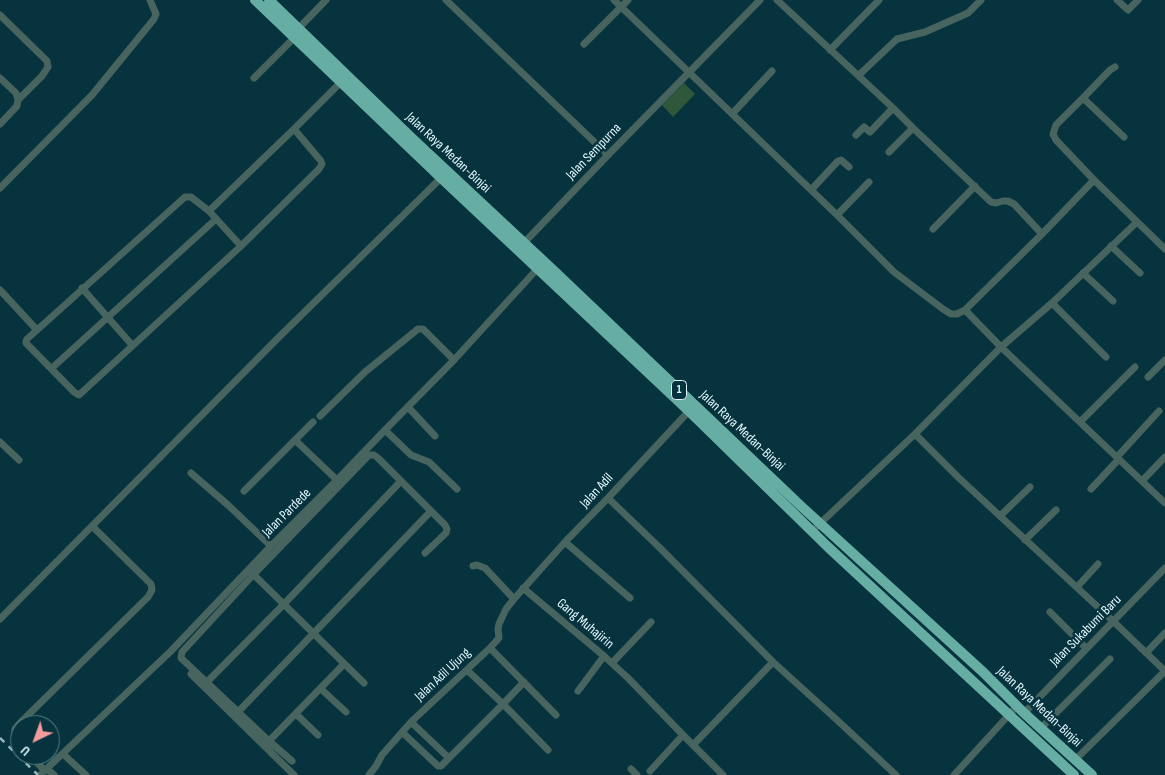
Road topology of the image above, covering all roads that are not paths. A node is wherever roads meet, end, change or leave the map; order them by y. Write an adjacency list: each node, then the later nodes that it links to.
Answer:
1 (150, 0): 42 (street)
2 (255, 0): 16 (highway, Jalan Raya Medan-Binjai / 1)
3 (326, 0): 16 (street)
4 (446, 0): 36 (street)
5 (614, 0): 14 (street)
6 (628, 0): 14 (street)
7 (760, 0): 21 (street, Jalan Sempurna)
8 (777, 0): 18 (street)
9 (879, 0): 18 (street)
10 (981, 0): 22 (street)
11 (1118, 0): 12 (street)
12 (1138, 0)
13 (272, 1): 16 (highway, Jalan Raya Medan-Binjai / 1)
14 (621, 7): 17 (street); 21 (street)
15 (0, 15): 27 (street)
16 (295, 33): 24 (street); 25 (highway, Jalan Raya Medan-Binjai / 1)
17 (584, 44)
18 (830, 50): 22 (street)
19 (1115, 67): 26 (street)
20 (772, 71): 29 (street)
21 (689, 73): 29 (street); 36 (street, Jalan Sempurna)
22 (859, 76): 28 (street)
23 (0, 78): 27 (street)
24 (254, 78)
25 (344, 78): 32 (street); 38 (highway, Jalan Raya Medan-Binjai / 1); 51 (highway, Jalan Raya Medan-Binjai / 1)
26 (1083, 98): 34 (street); 39 (street)
27 (18, 100): 30 (street)
28 (893, 108): 31 (street); 33 (street)
29 (732, 114): 43 (street)
30 (0, 124)
31 (913, 128): 35 (street); 41 (street)
32 (294, 129): 44 (street); 50 (street)
33 (856, 135)
34 (1124, 137)
35 (889, 152)
36 (608, 155): 51 (street, Jalan Sempurna)
37 (849, 167): 43 (street)
38 (441, 178): 51 (highway, Jalan Raya Medan-Binjai / 1); 100 (street)
39 (1094, 180): 47 (street); 49 (street)
40 (869, 182): 45 (street)
41 (975, 186): 48 (street); 49 (street)
42 (0, 188)
43 (811, 190): 45 (street)
44 (209, 211): 46 (street); 57 (street)
45 (837, 215): 61 (street)
46 (216, 219): 50 (street); 62 (street)
47 (1137, 222): 52 (street); 53 (street)
48 (933, 229)
49 (1042, 234): 61 (street)
50 (241, 246): 64 (street)
51 (521, 246): 54 (highway, Jalan Raya Medan-Binjai / 1)
52 (1111, 246): 55 (street); 56 (street)
53 (1165, 249)
54 (540, 265): 67 (street, Jalan Pardede); 73 (highway, Jalan Raya Medan-Binjai / 1); 99 (highway, Jalan Raya Medan-Binjai / 1)
55 (1140, 272)
56 (1083, 273): 59 (street); 60 (street)
57 (82, 288): 62 (street); 63 (street)
58 (0, 290): 63 (street)
59 (1114, 301)
60 (1052, 303): 65 (street); 66 (street)
61 (965, 310): 65 (street)
62 (108, 318): 64 (street); 70 (street)
63 (37, 330): 70 (street)
64 (132, 345): 70 (street)
65 (1001, 348): 77 (street); 79 (street)
66 (1106, 358)
67 (454, 360): 72 (street, Jalan Pardede); 75 (street)
68 (1165, 360): 71 (street)
69 (1135, 366): 77 (street)
70 (52, 368)
71 (1148, 377)
72 (408, 407): 78 (street, Jalan Pardede); 80 (street)
73 (689, 410): 94 (street, Jalan Adil); 101 (highway, Jalan Raya Medan-Binjai / 1)
74 (1159, 412): 84 (street)
75 (320, 416)
76 (313, 422): 81 (street)
77 (1080, 422): 84 (street)
78 (385, 430): 87 (street, Jalan Pardede); 91 (street)
79 (915, 434): 98 (street); 99 (street)
80 (436, 436)
81 (295, 440): 87 (street); 93 (street)
82 (0, 442): 85 (street)
83 (1165, 457): 89 (street)
84 (1118, 458): 89 (street); 92 (street)
85 (19, 460)
86 (191, 473): 104 (street)
87 (337, 480): 104 (street, Jalan Pardede)
88 (402, 481): 96 (street); 110 (street); 116 (street)
89 (1142, 481): 95 (street)
90 (1030, 487): 98 (street)
91 (457, 489)
92 (1091, 489)
93 (244, 490)
94 (608, 498): 103 (street, Jalan Adil); 129 (street)
95 (1164, 501)
96 (431, 510): 105 (street); 121 (street)
97 (1056, 510): 102 (street)
98 (1000, 516): 102 (street)
99 (820, 523): 101 (street); 109 (highway, Jalan Raya Medan-Binjai / 1)
100 (92, 526): 118 (street); 146 (street)
101 (812, 531): 111 (highway, Jalan Raya Medan-Binjai / 1)
102 (1025, 540): 112 (street)
103 (565, 542): 113 (street, Jalan Adil); 114 (street)
104 (271, 546): 110 (street, Jalan Pardede)
105 (424, 553)
106 (1098, 564): 112 (street)
107 (473, 566): 115 (street)
108 (1165, 568): 119 (street, Jalan Sukabumi Baru)
109 (871, 571): 111 (highway); 140 (highway, Jalan Raya Medan-Binjai / 1)
110 (251, 572): 116 (street); 125 (street, Jalan Pardede); 134 (street)
111 (863, 579): 145 (highway, Jalan Raya Medan-Binjai / 1)
112 (1077, 587): 119 (street)
113 (523, 588): 115 (street, Jalan Adil Ujung); 127 (street, Gang Muhajirin)
114 (630, 598)
115 (514, 599): 123 (street, Jalan Adil Ujung)
116 (284, 604): 121 (street); 134 (street)
117 (1050, 612): 124 (street)
118 (0, 619)
119 (1113, 621): 124 (street, Jalan Sukabumi Baru); 126 (street)
120 (651, 622): 130 (street)
121 (314, 633): 131 (street); 141 (street)
122 (1165, 633): 126 (street)
123 (490, 648): 132 (street, Jalan Adil Ujung); 135 (street)
124 (1086, 648): 140 (street, Jalan Sukabumi Baru)
125 (170, 652): 155 (street, Jalan Pardede); 164 (street)
126 (1146, 653): 133 (street)
127 (604, 656): 130 (street, Gang Muhajirin); 138 (street)
128 (1110, 659): 148 (street)
129 (772, 662): 153 (street); 168 (street)
130 (612, 663): 151 (street, Gang Muhajirin)
131 (344, 664): 136 (street); 137 (street)
132 (467, 670): 139 (street); 147 (street, Jalan Adil Ujung)
133 (1165, 671): 157 (street)
134 (207, 682): 141 (street)
135 (524, 682): 139 (street); 144 (street)
136 (364, 683)
137 (321, 689): 142 (street); 143 (street)
138 (578, 691)
139 (503, 704): 154 (street); 156 (street)
140 (1020, 709): 145 (street, Jalan Sukabumi Baru); 148 (highway, Jalan Raya Medan-Binjai / 1)
141 (238, 712): 152 (street)
142 (346, 712)
143 (296, 714): 150 (street); 152 (street)
144 (556, 714)
145 (1008, 714): 169 (street, Jalan Sukabumi Baru); 170 (highway, Jalan Raya Medan-Binjai / 1)
146 (28, 715)
147 (411, 722): 149 (street, Jalan Adil Ujung); 156 (street)
148 (1041, 728): 157 (highway, Jalan Raya Medan-Binjai / 1)
149 (402, 732): 156 (street); 165 (street, Jalan Adil Ujung)
150 (318, 735)
151 (683, 735): 153 (street, Gang Muhajirin); 161 (street)
152 (269, 741): 158 (street)
153 (693, 745): 167 (street, Gang Muhajirin)
154 (548, 750)
155 (62, 754): 160 (street, Jalan Pardede); 163 (street)
156 (449, 758)
157 (1076, 759): 171 (highway, Jalan Raya Medan-Binjai / 1)
158 (292, 761)
159 (631, 769): 166 (street)
160 (44, 771): 162 (street)
161 (650, 771)
162 (54, 775)
163 (86, 775)
164 (294, 775)
165 (368, 775)
166 (637, 775)
167 (724, 775)
168 (896, 775)
169 (954, 775)
170 (1074, 775)
171 (1092, 775)

